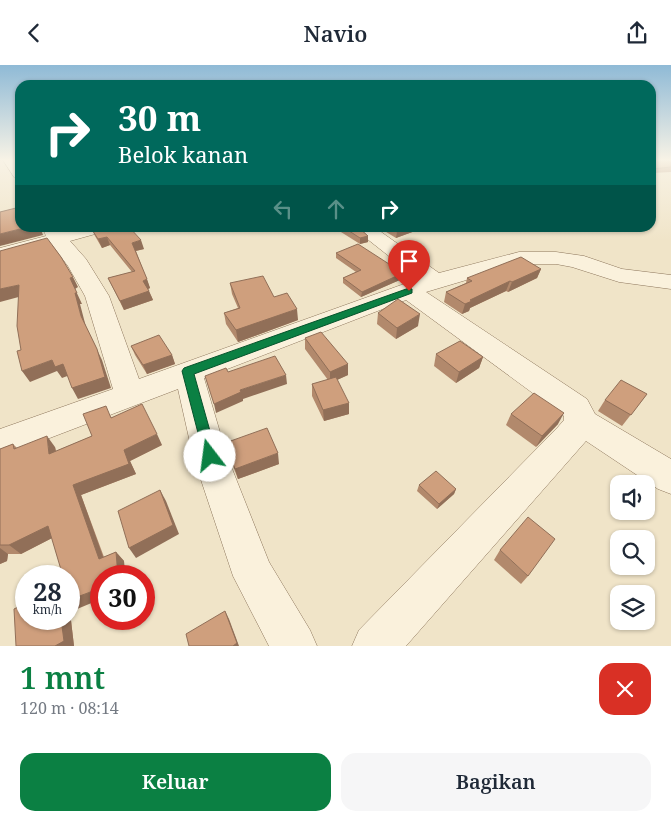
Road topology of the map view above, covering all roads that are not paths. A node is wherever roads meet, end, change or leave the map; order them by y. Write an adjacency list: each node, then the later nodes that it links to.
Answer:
1 (366, 232): 5 (street)
2 (55, 233): 3 (street); 7 (street)
3 (0, 255)
4 (671, 282): 5 (street)
5 (422, 286): 6 (street); 8 (street)
6 (188, 371): 7 (street); 11 (street)
7 (130, 393): 9 (street)
8 (581, 421): 10 (street); 12 (street)
9 (0, 443)
10 (671, 478)
11 (294, 646)
12 (375, 646)

